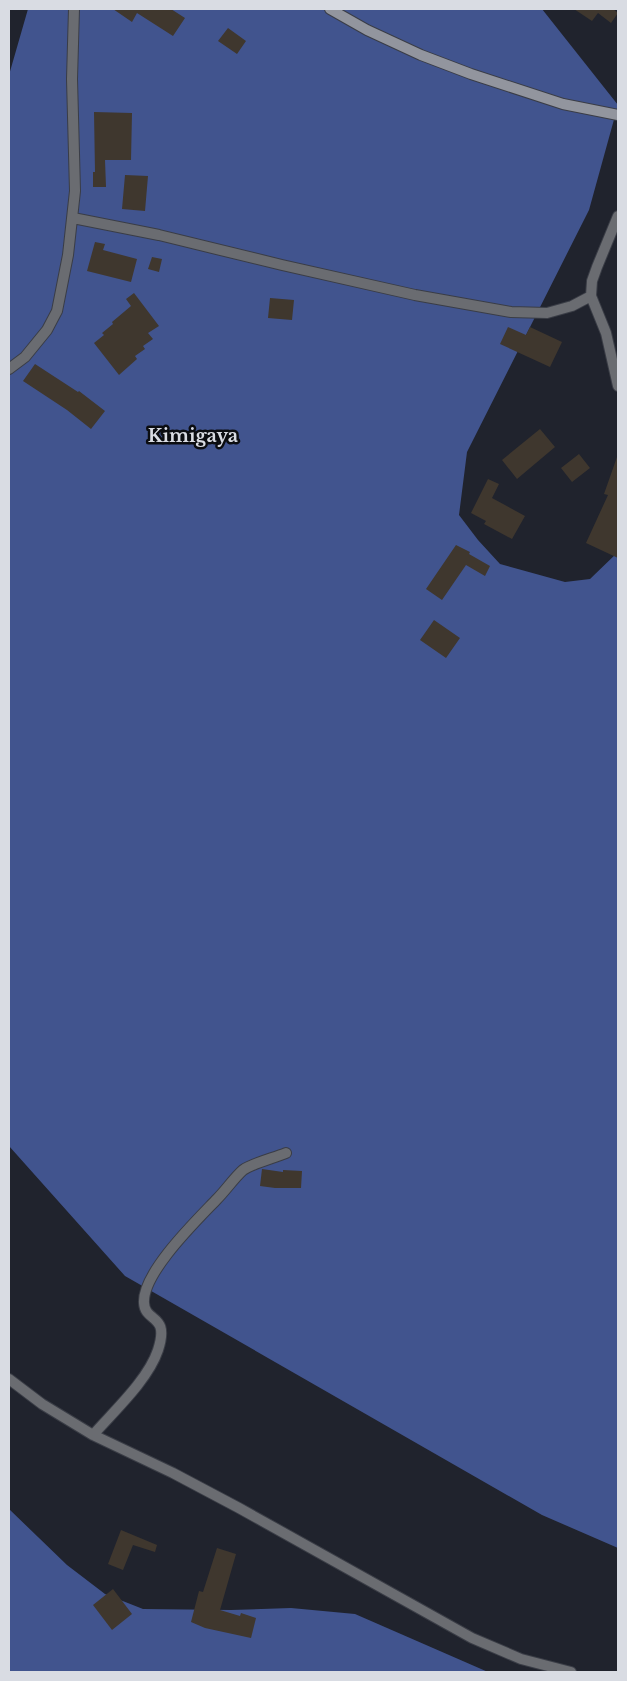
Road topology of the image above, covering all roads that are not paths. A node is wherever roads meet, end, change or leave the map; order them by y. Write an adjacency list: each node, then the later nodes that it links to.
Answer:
1 (74, 9): 5 (street)
2 (330, 9): 3 (street)
3 (618, 115)
4 (618, 216): 6 (street)
5 (73, 218): 6 (street); 7 (street)
6 (591, 296): 8 (street)
7 (9, 369)
8 (618, 386)
9 (286, 1153): 11 (street)
10 (9, 1379): 11 (street)
11 (93, 1435): 12 (street)
12 (571, 1672)

